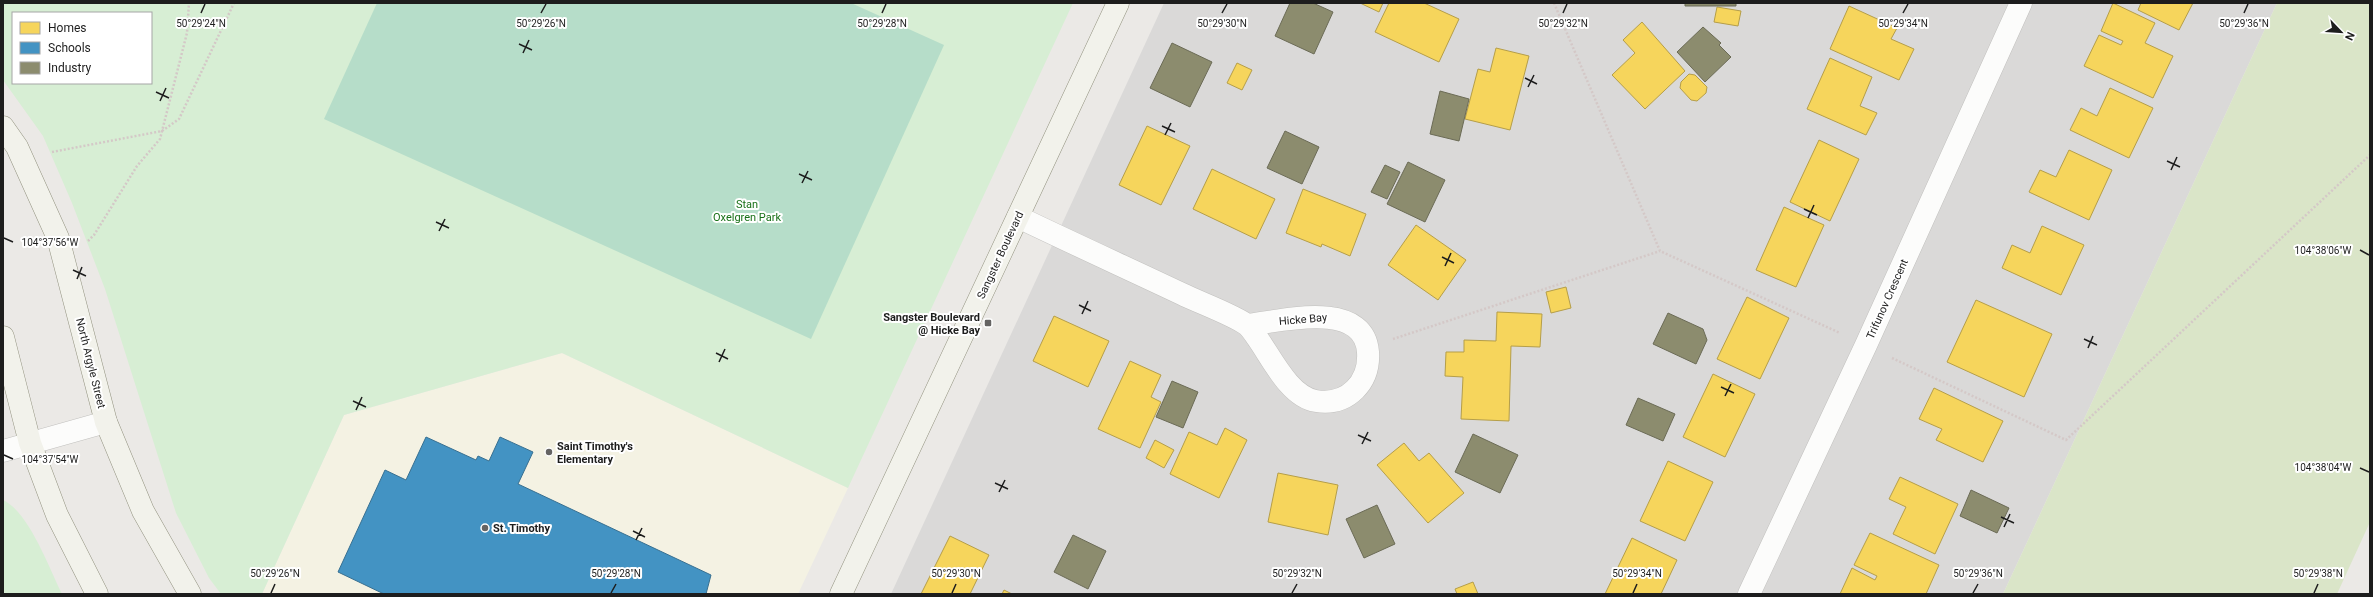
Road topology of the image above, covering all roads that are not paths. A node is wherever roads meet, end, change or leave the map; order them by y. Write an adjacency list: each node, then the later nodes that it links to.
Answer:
1 (1118, 3): 4 (street, Sangster Boulevard)
2 (2021, 3): 13 (street, Trifunov Crescent)
3 (3, 127): 7 (street, North Argyle Street)
4 (1018, 217): 5 (street); 12 (street, Sangster Boulevard)
5 (1248, 325): 5 (street, Hicke Bay)
6 (3, 337): 8 (street)
7 (106, 422): 8 (street); 11 (street, North Argyle Street)
8 (30, 443): 9 (street); 10 (street)
9 (3, 451)
10 (97, 594)
11 (190, 594)
12 (841, 594)
13 (1749, 594)

